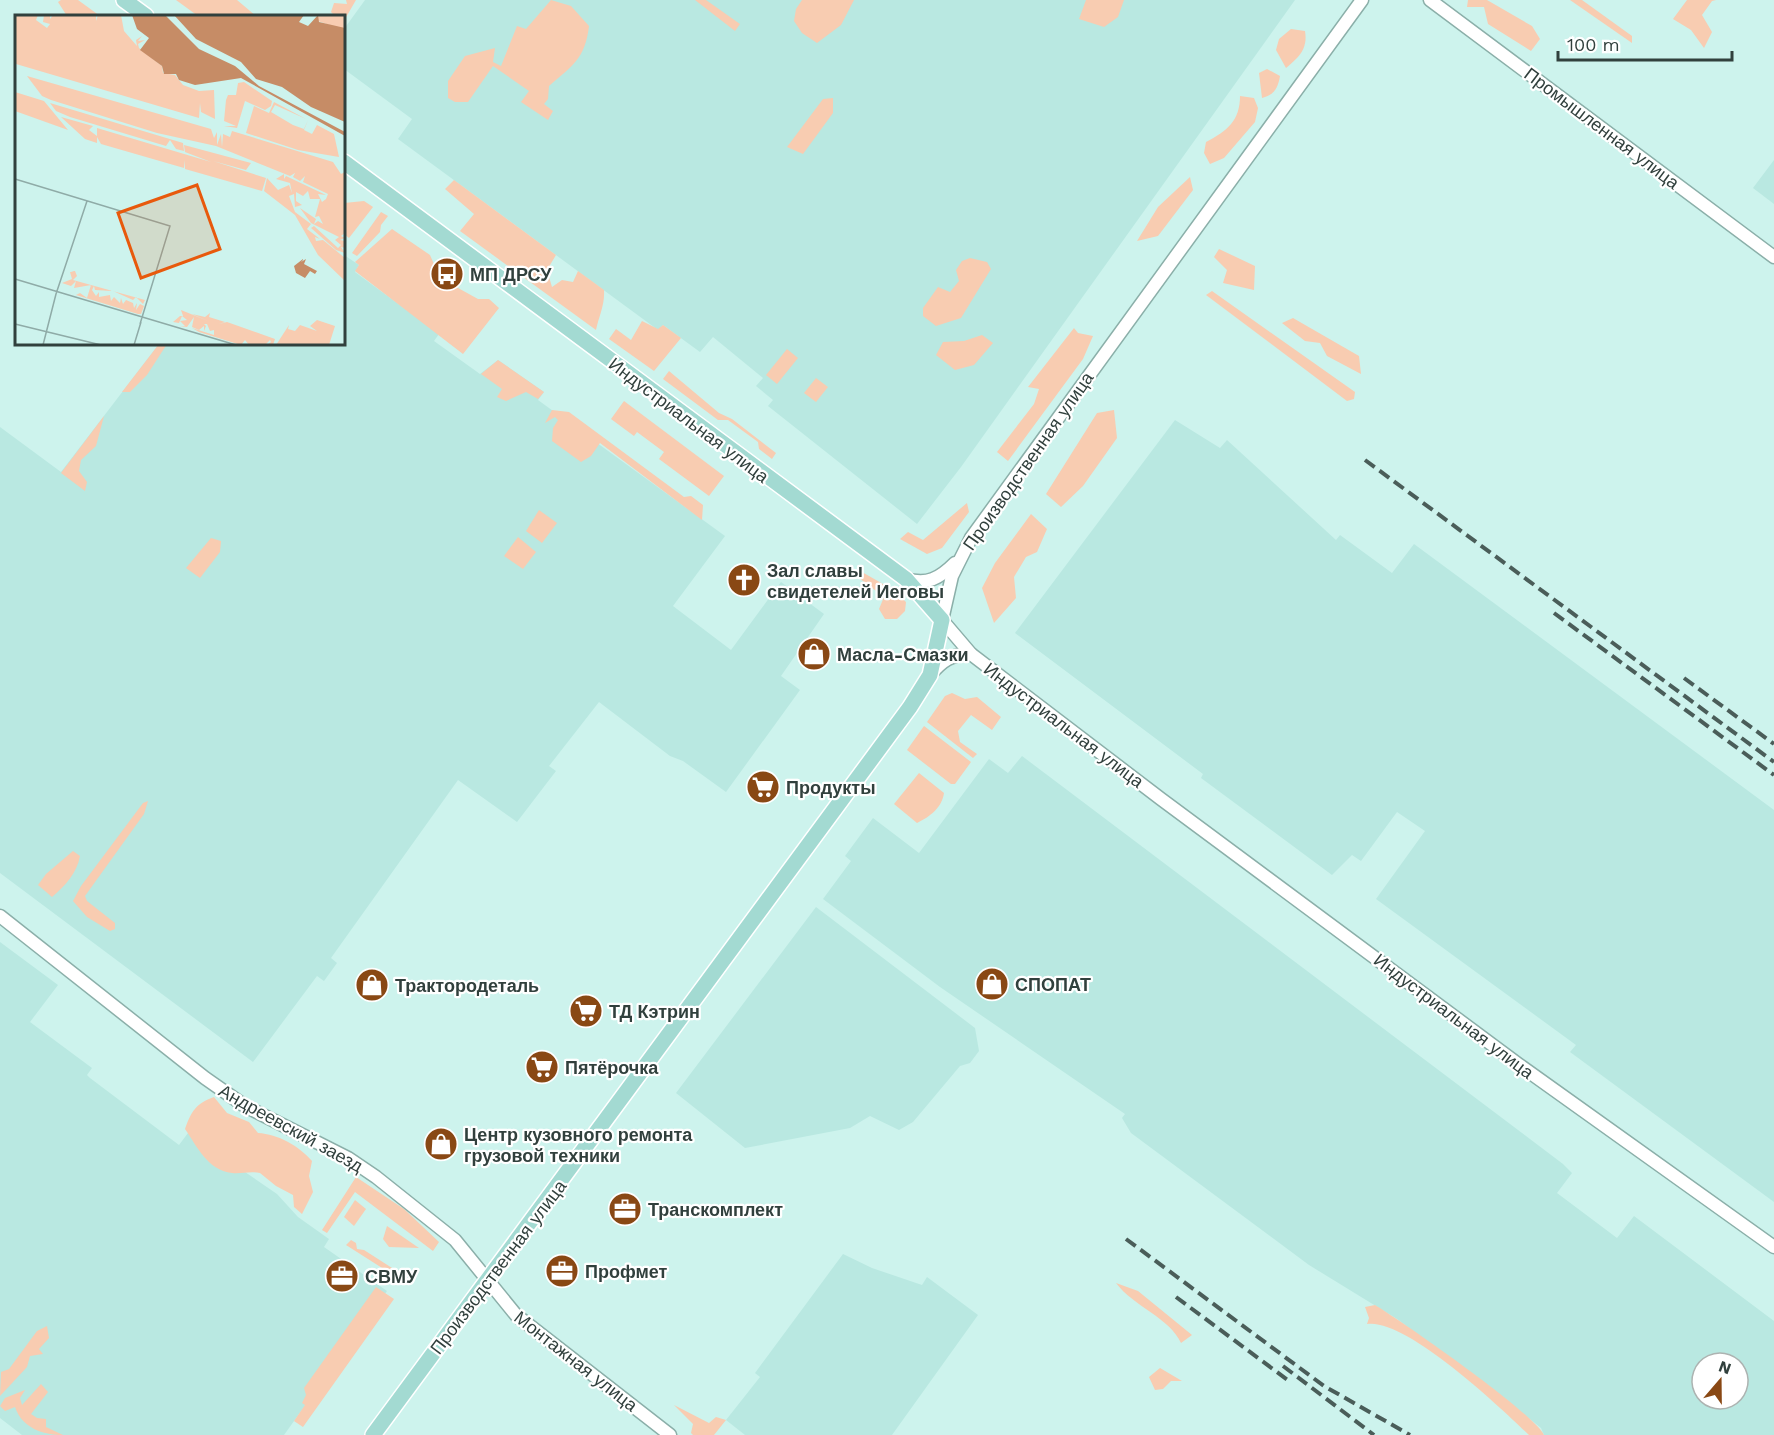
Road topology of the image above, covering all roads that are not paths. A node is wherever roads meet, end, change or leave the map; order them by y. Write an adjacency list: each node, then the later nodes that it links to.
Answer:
1 (124, 0): 4 (main road)
2 (1362, 0): 7 (street, Производственная улица)
3 (1430, 0): 6 (street, Промышленная улица)
4 (145, 15)
5 (345, 163): 8 (main road, Индустриальная улица)
6 (1774, 257)
7 (960, 558): 8 (street); 9 (street, Производственная улица)
8 (906, 579): 9 (main road, Индустриальная улица)
9 (942, 620): 10 (street, Индустриальная улица); 11 (main road, Производственная улица)
10 (971, 654): 11 (street); 13 (street, Индустриальная улица)
11 (930, 675): 14 (main road, Производственная улица)
12 (0, 916): 14 (street, Андреевский заезд)
13 (1774, 1247)
14 (487, 1282): 15 (main road, Производственная улица); 16 (street, Монтажная улица)
15 (374, 1435)
16 (670, 1435)

